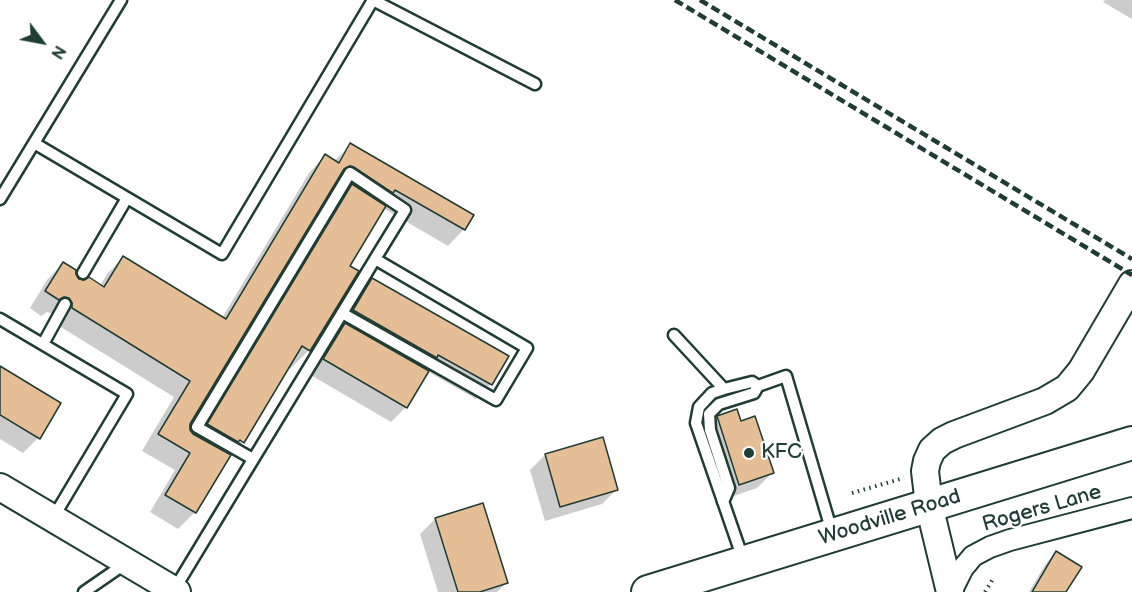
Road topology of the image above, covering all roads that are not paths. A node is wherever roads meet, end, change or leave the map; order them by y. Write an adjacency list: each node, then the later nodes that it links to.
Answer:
1 (121, 0): 4 (lane)
2 (373, 0): 3 (lane); 5 (lane)
3 (535, 84)
4 (34, 143): 5 (lane); 6 (lane)
5 (127, 198): 8 (lane)
6 (0, 199)
7 (375, 259): 11 (lane); 11 (lane); 18 (lane)
8 (83, 273)
9 (1130, 287): 21 (street)
10 (65, 304): 14 (lane)
11 (342, 313): 18 (lane)
12 (0, 319): 14 (lane)
13 (674, 335): 16 (lane)
14 (43, 344): 23 (lane)
15 (758, 386): 16 (lane); 20 (lane); 24 (lane)
16 (724, 389): 20 (lane)
17 (1132, 443): 21 (main road, Woodville Road)
18 (253, 459): 27 (lane)
19 (0, 487): 23 (street)
20 (723, 502): 26 (lane)
21 (929, 506): 24 (main road, Woodville Road); 30 (street)
22 (1132, 508): 30 (street, Rogers Lane)
23 (52, 518): 25 (street)
24 (833, 535): 26 (main road, Woodville Road)
25 (127, 562): 27 (street); 28 (lane)
26 (744, 562): 29 (main road, Woodville Road)
27 (176, 591)
28 (84, 592)
29 (648, 592)
30 (950, 592)

